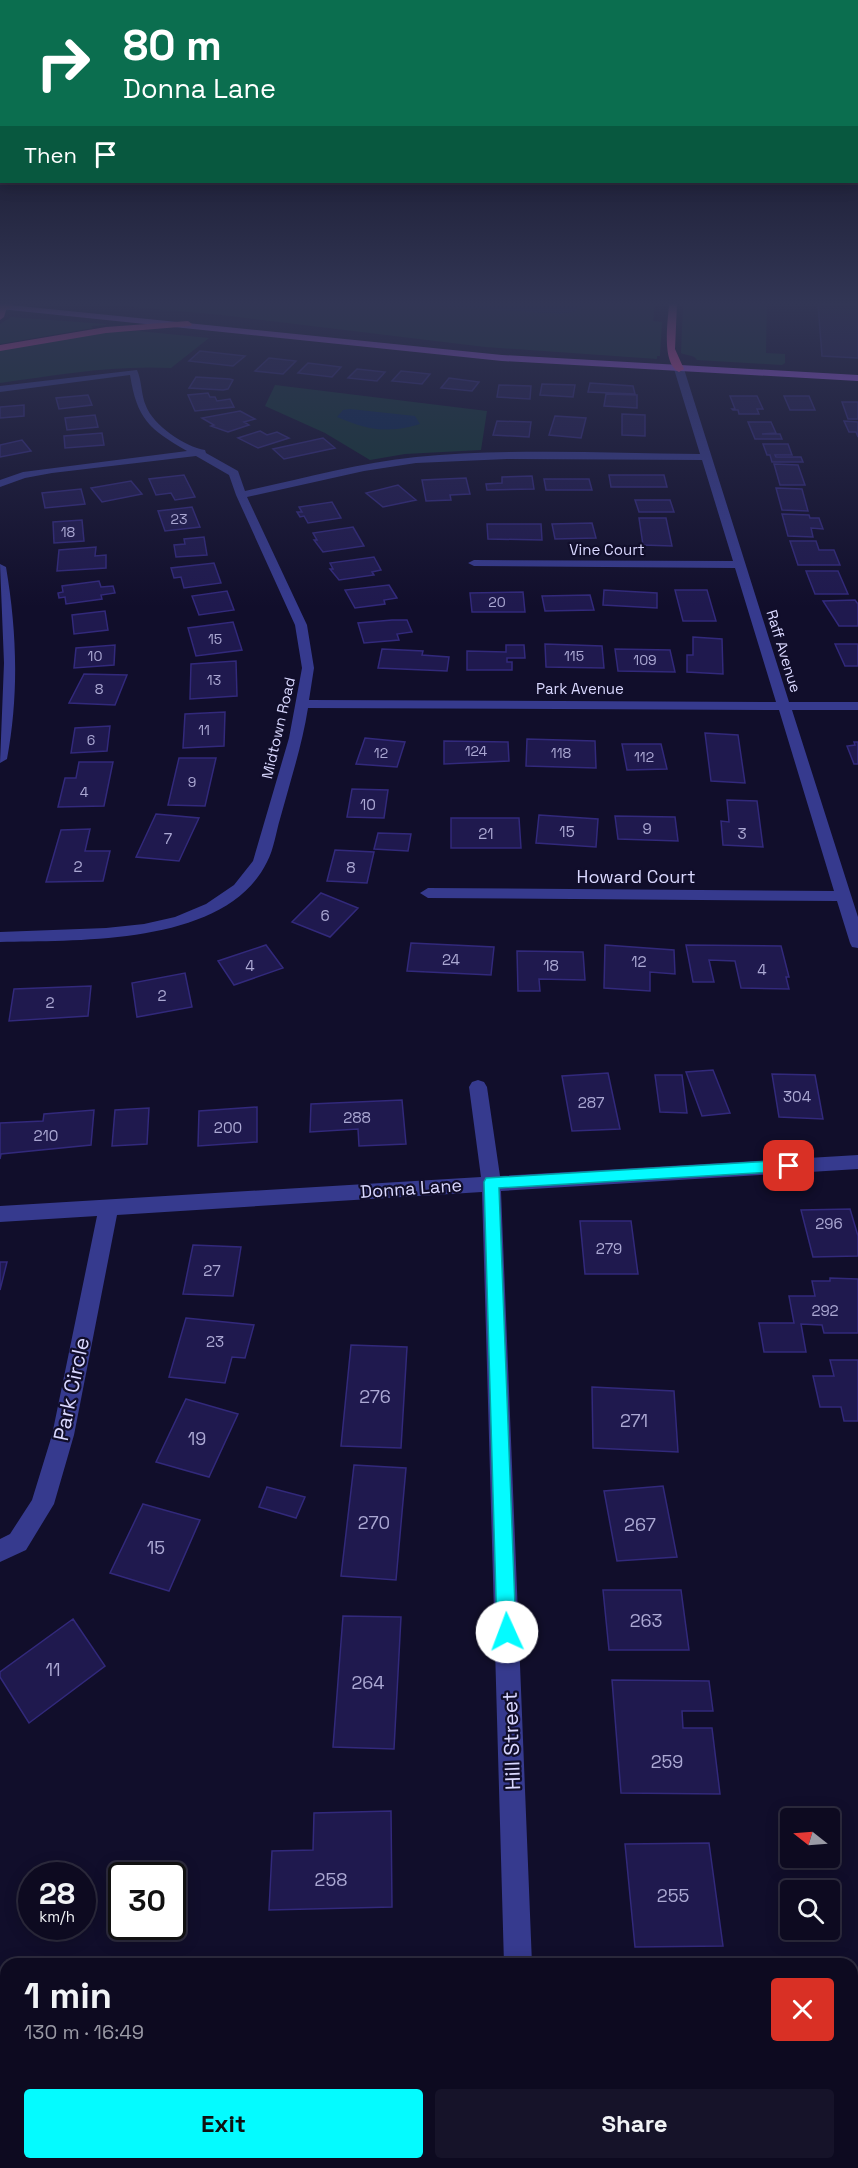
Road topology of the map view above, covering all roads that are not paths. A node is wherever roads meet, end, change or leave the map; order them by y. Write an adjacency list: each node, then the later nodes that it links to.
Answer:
1 (141, 405): 3 (street, Midtown Road)
2 (691, 405): 4 (street, Raff Avenue)
3 (201, 452): 5 (street); 6 (street, Midtown Road)
4 (707, 457): 6 (street); 8 (street, Raff Avenue)
5 (0, 484)
6 (241, 495): 10 (street, Midtown Road)
7 (474, 563): 8 (street, Vine Court)
8 (740, 565): 11 (street, Raff Avenue)
9 (0, 567): 13 (street)
10 (301, 704): 11 (street, Park Avenue); 16 (street, Midtown Road)
11 (784, 706): 12 (street, Park Avenue); 15 (street, Raff Avenue)
12 (858, 706)
13 (0, 759)
14 (429, 893): 15 (street, Howard Court)
15 (843, 896): 17 (street, Raff Avenue)
16 (0, 937)
17 (858, 943)
18 (478, 1087): 20 (street, Hill Street)
19 (858, 1162): 20 (street, Donna Lane)
20 (491, 1182): 21 (street, Donna Lane); 24 (street, Hill Street)
21 (108, 1208): 22 (street, Donna Lane); 23 (street, Park Circle)
22 (0, 1214)
23 (0, 1551)
24 (518, 1958)

